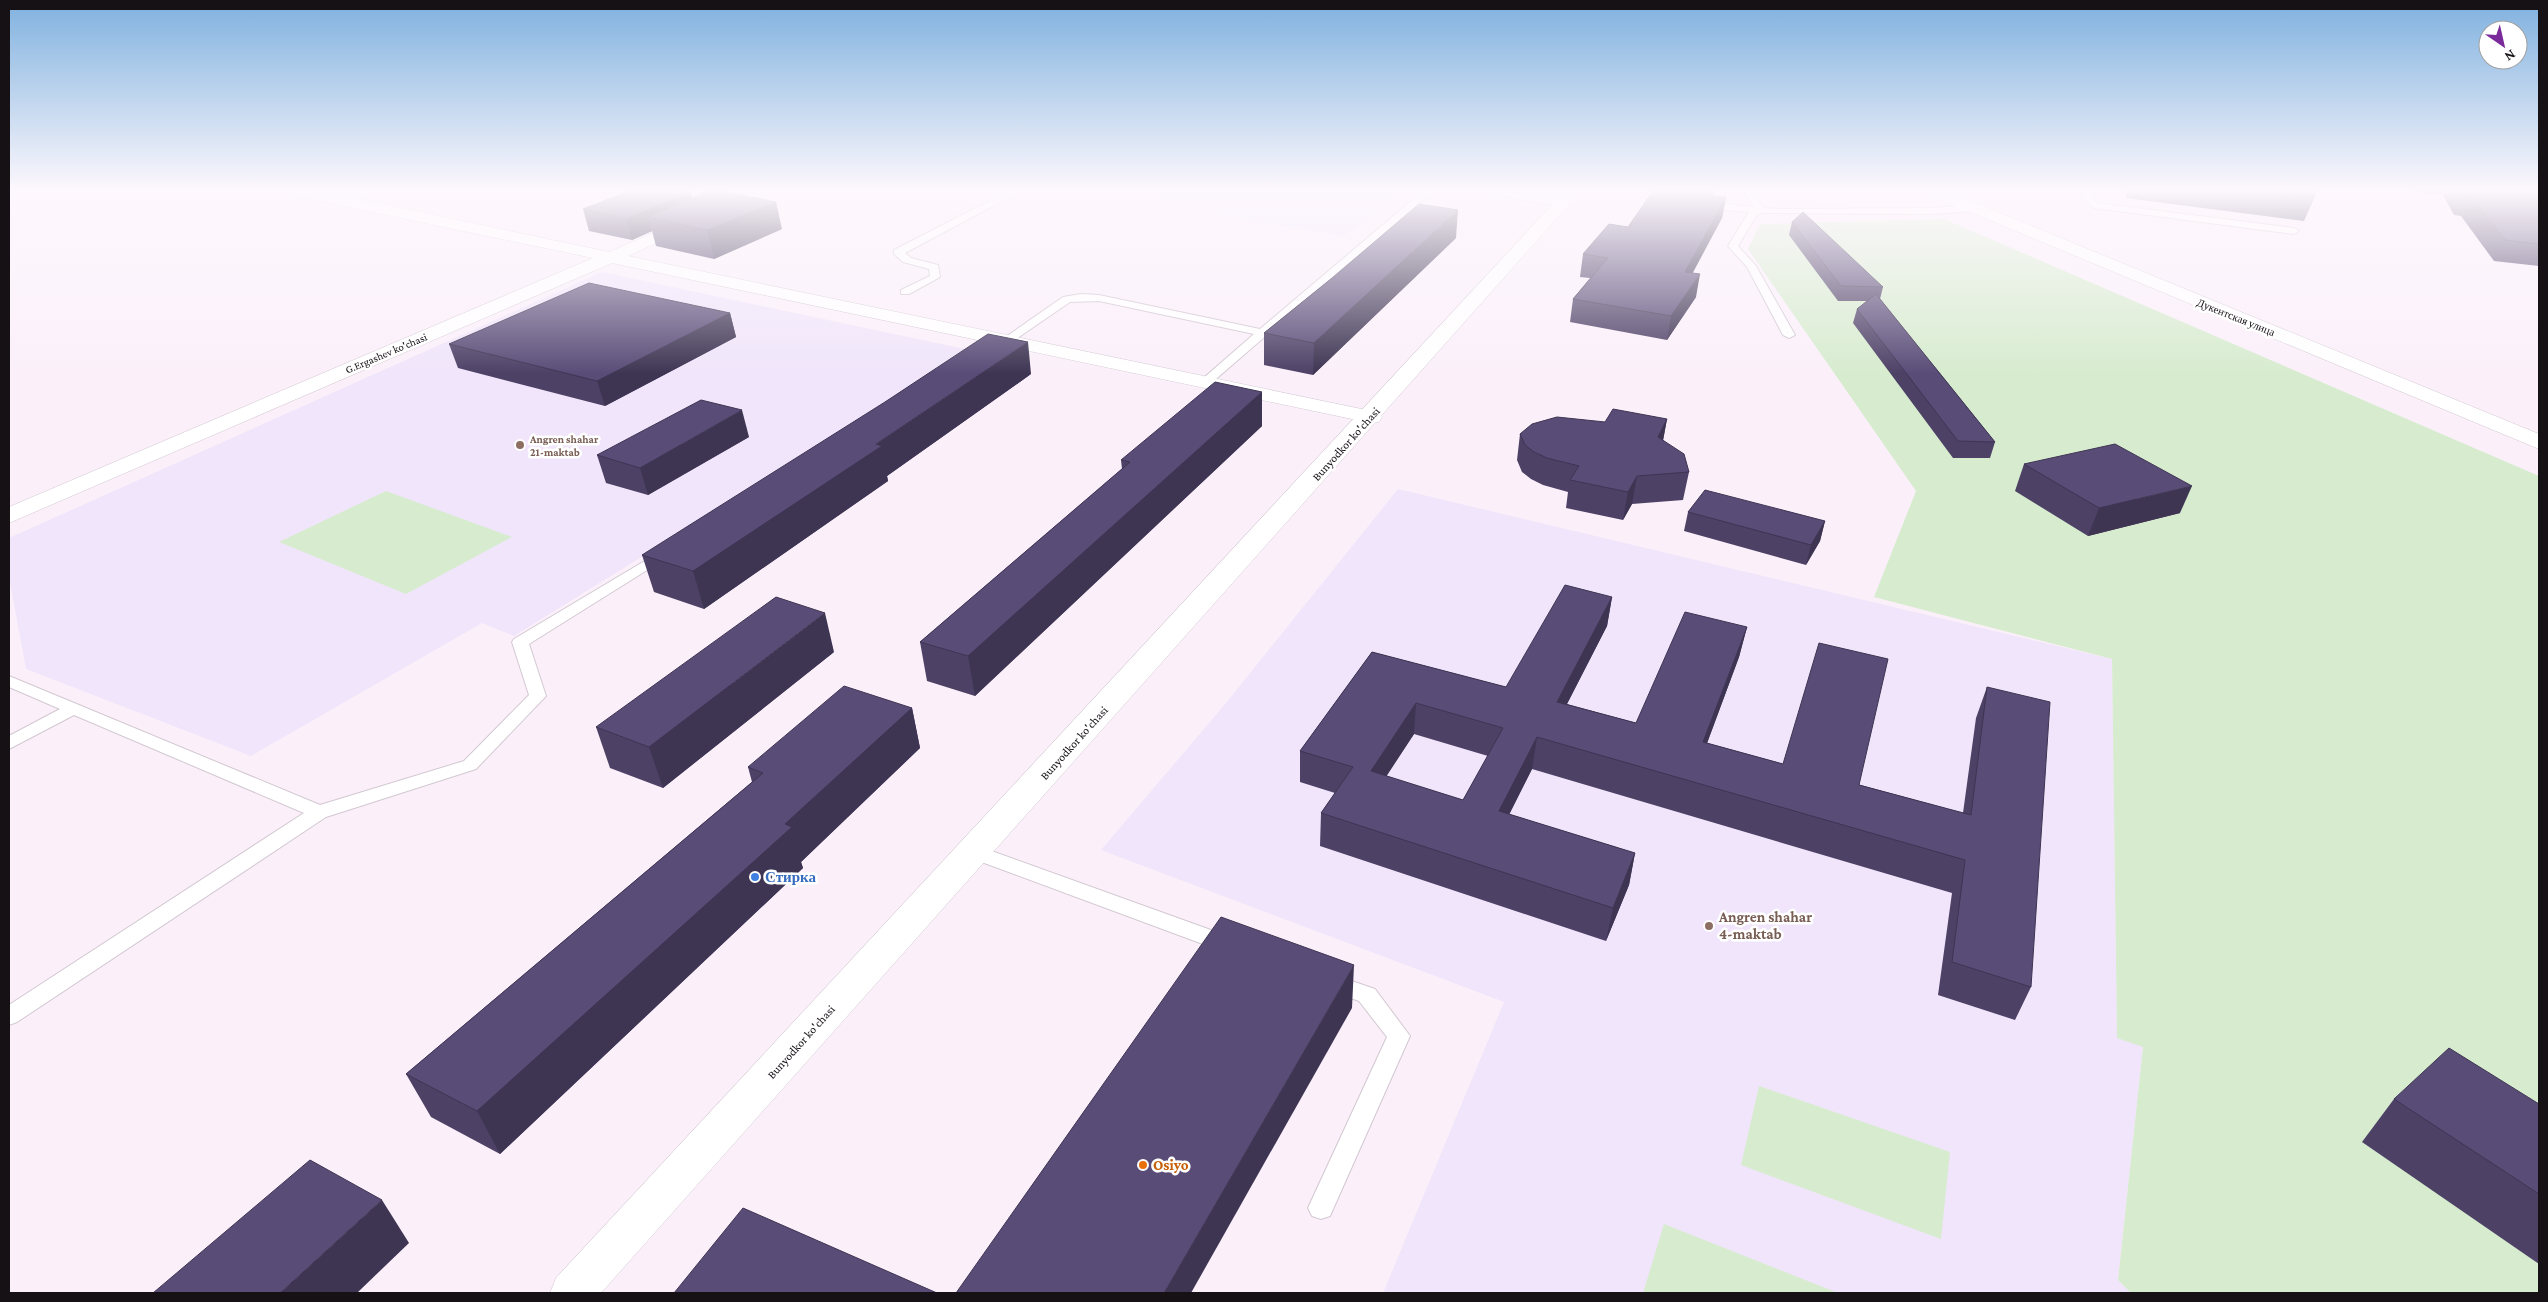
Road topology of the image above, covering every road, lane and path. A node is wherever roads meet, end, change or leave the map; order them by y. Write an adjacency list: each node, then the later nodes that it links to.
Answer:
1 (583, 252): 8 (street)
2 (620, 252): 8 (street, G.Ergashev ko'chasi)
3 (898, 252): 9 (lane)
4 (1358, 252): 10 (lane)
5 (1520, 252): 15 (street, Bunyodkor ko'chasi)
6 (1738, 252): 11 (lane)
7 (2079, 252): 16 (street, Дукентская улица)
8 (608, 257): 12 (street); 17 (street, G.Ergashev ko'chasi)
9 (905, 292)
10 (1262, 333): 12 (lane); 14 (lane)
11 (1790, 335)
12 (1007, 341): 13 (lane); 14 (street)
13 (982, 356)
14 (1205, 382): 15 (street)
15 (1371, 417): 23 (street, Bunyodkor ko'chasi)
16 (2539, 442)
17 (9, 516)
18 (671, 549): 22 (lane)
19 (9, 681): 20 (lane)
20 (74, 708): 21 (lane); 22 (lane)
21 (9, 743)
22 (319, 812): 26 (lane)
23 (975, 852): 24 (lane); 28 (street, Bunyodkor ko'chasi)
24 (1246, 951)
25 (1311, 975): 27 (lane)
26 (9, 1016)
27 (1321, 1208)
28 (572, 1293)

